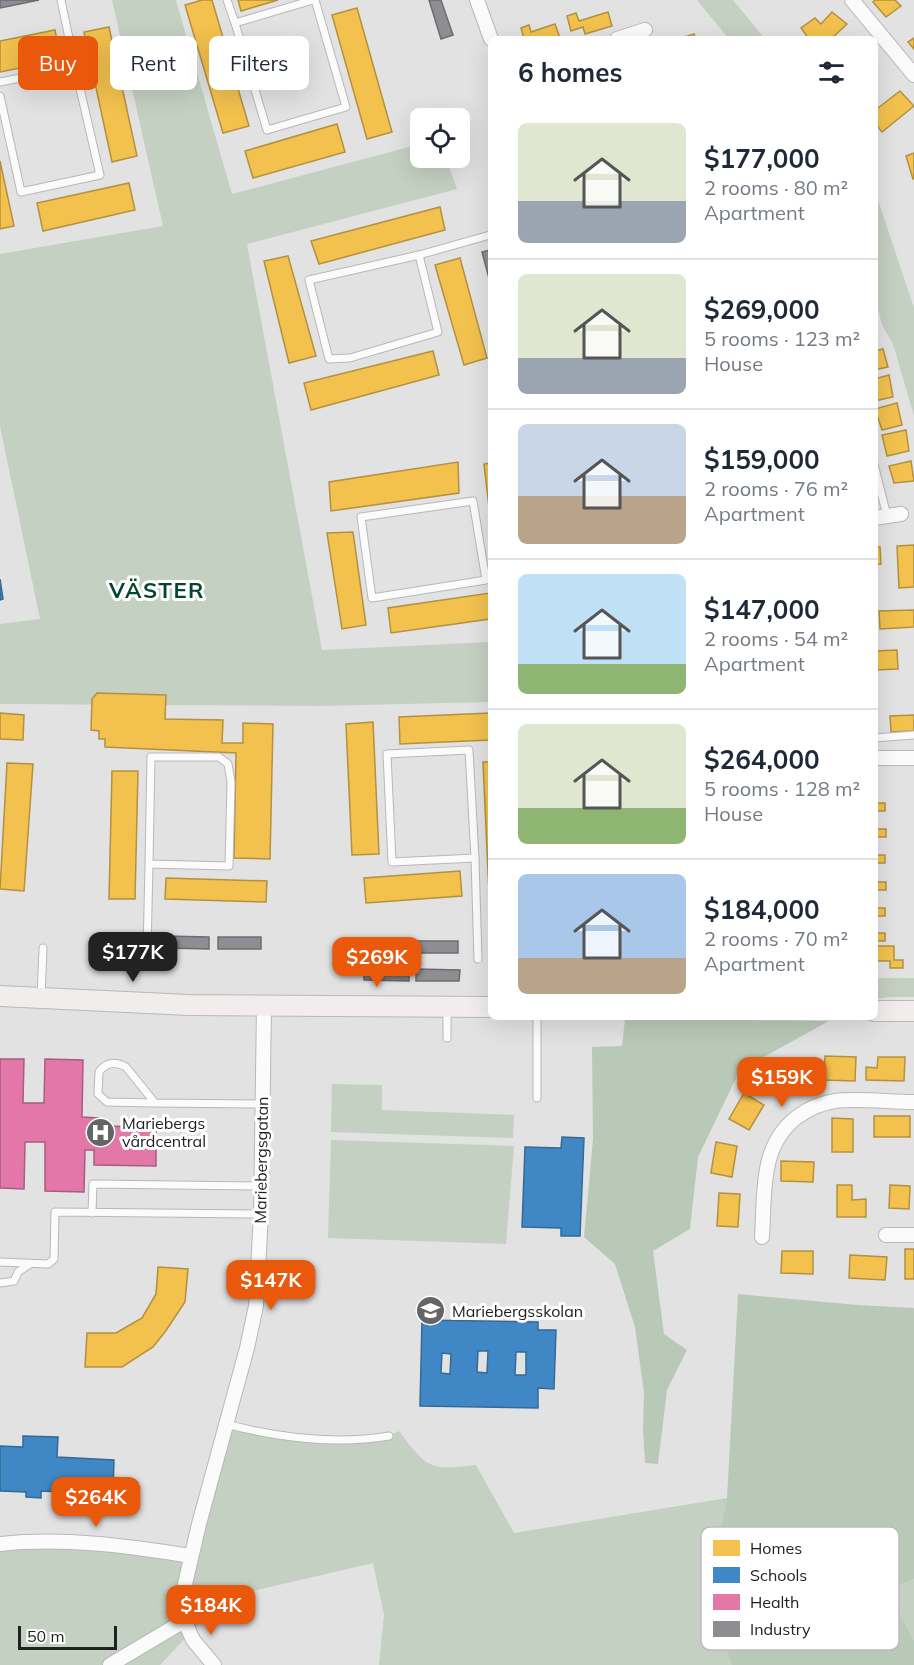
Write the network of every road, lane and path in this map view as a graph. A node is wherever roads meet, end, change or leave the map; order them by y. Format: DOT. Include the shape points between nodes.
graph roads {
  1 [pos="62,0"];
  2 [pos="227,0"];
  3 [pos="314,0"];
  4 [pos="477,0"];
  5 [pos="852,0"];
  6 [pos="235,23"];
  7 [pos="645,30"];
  8 [pos="69,36"];
  9 [pos="490,36"];
  10 [pos="626,36"];
  11 [pos="914,75"];
  12 [pos="18,78"];
  13 [pos="0,82"];
  14 [pos="80,90"];
  15 [pos="0,96"];
  16 [pos="488,237"];
  17 [pos="419,255"];
  18 [pos="878,494"];
  19 [pos="901,514"];
  20 [pos="881,517"];
  21 [pos="488,580"];
  22 [pos="914,735"];
  23 [pos="878,738"];
  24 [pos="878,758"];
  25 [pos="914,758"];
  26 [pos="475,858"];
  27 [pos="149,864"];
  28 [pos="43,948"];
  29 [pos="147,953"];
  30 [pos="478,959"];
  31 [pos="0,996"];
  32 [pos="41,999"];
  33 [pos="264,1006"];
  34 [pos="447,1006"];
  35 [pos="488,1007"];
  36 [pos="878,1011"];
  37 [pos="914,1011"];
  38 [pos="537,1020"];
  39 [pos="447,1038"];
  40 [pos="537,1098"];
  41 [pos="914,1102"];
  42 [pos="155,1103"];
  43 [pos="262,1104"];
  44 [pos="261,1186"];
  45 [pos="92,1213"];
  46 [pos="261,1214"];
  47 [pos="886,1235"];
  48 [pos="914,1235"];
  49 [pos="762,1237"];
  50 [pos="0,1262"];
  51 [pos="30,1264"];
  52 [pos="0,1282"];
  53 [pos="226,1424"];
  54 [pos="389,1436"];
  55 [pos="0,1544"];
  56 [pos="191,1556"];
  57 [pos="184,1621"];
  58 [pos="110,1665"];
  59 [pos="214,1665"];
  1 -- 8 [label="lane"];
  2 -- 6 [label="lane"];
  3 -- 6 [label="lane"];
  3 -- 6 [label="lane" via="346,107 267,130"];
  4 -- 9 [label="street"];
  5 -- 11 [label="street"];
  7 -- 10 [label="street"];
  12 -- 13 [label="lane"];
  14 -- 15 [label="lane" via="100,175 21,192"];
  16 -- 17 [label="lane"];
  17 -- 17 [label="lane" via="438,332 350,358 329,359 309,280"];
  18 -- 20 [label="lane"];
  19 -- 20 [label="street"];
  21 -- 21 [label="lane" via="473,501 361,517 372,597"];
  22 -- 23 [label="lane"];
  24 -- 25 [label="street"];
  26 -- 26 [label="lane" via="469,750 387,754 392,862"];
  26 -- 30 [label="lane"];
  27 -- 27 [label="lane" via="151,758 219,757 228,764 231,782 229,866"];
  27 -- 29 [label="lane"];
  28 -- 32 [label="lane"];
  31 -- 32 [label="street"];
  32 -- 33 [label="street"];
  33 -- 34 [label="street"];
  33 -- 43 [label="street, Mariebergsgatan"];
  34 -- 35 [label="street"];
  34 -- 39 [label="lane"];
  36 -- 37 [label="street"];
  38 -- 40 [label="lane"];
  41 -- 49 [label="street" via="835,1101 809,1109 789,1123 768,1158"];
  42 -- 42 [label="lane" via="119,1063 106,1064 99,1072 98,1094 107,1102"];
  42 -- 43 [label="lane"];
  43 -- 44 [label="street, Mariebergsgatan"];
  44 -- 45 [label="lane" via="93,1184"];
  44 -- 46 [label="street, Mariebergsgatan"];
  45 -- 46 [label="lane"];
  45 -- 51 [label="lane" via="55,1212 54,1259 48,1264"];
  46 -- 53 [label="street, Mariebergsgatan" via="256,1305"];
  47 -- 48 [label="street"];
  50 -- 51 [label="lane"];
  51 -- 52 [label="lane" via="18,1272 14,1281"];
  53 -- 54 [label="lane" via="301,1439 362,1441"];
  53 -- 56 [label="street, Mariebergsgatan"];
  55 -- 56 [label="street" via="88,1543"];
  56 -- 57 [label="street, Mariebergsgatan" via="182,1597"];
  57 -- 58 [label="street"];
  57 -- 59 [label="street, Mariebergsgatan"];
}
